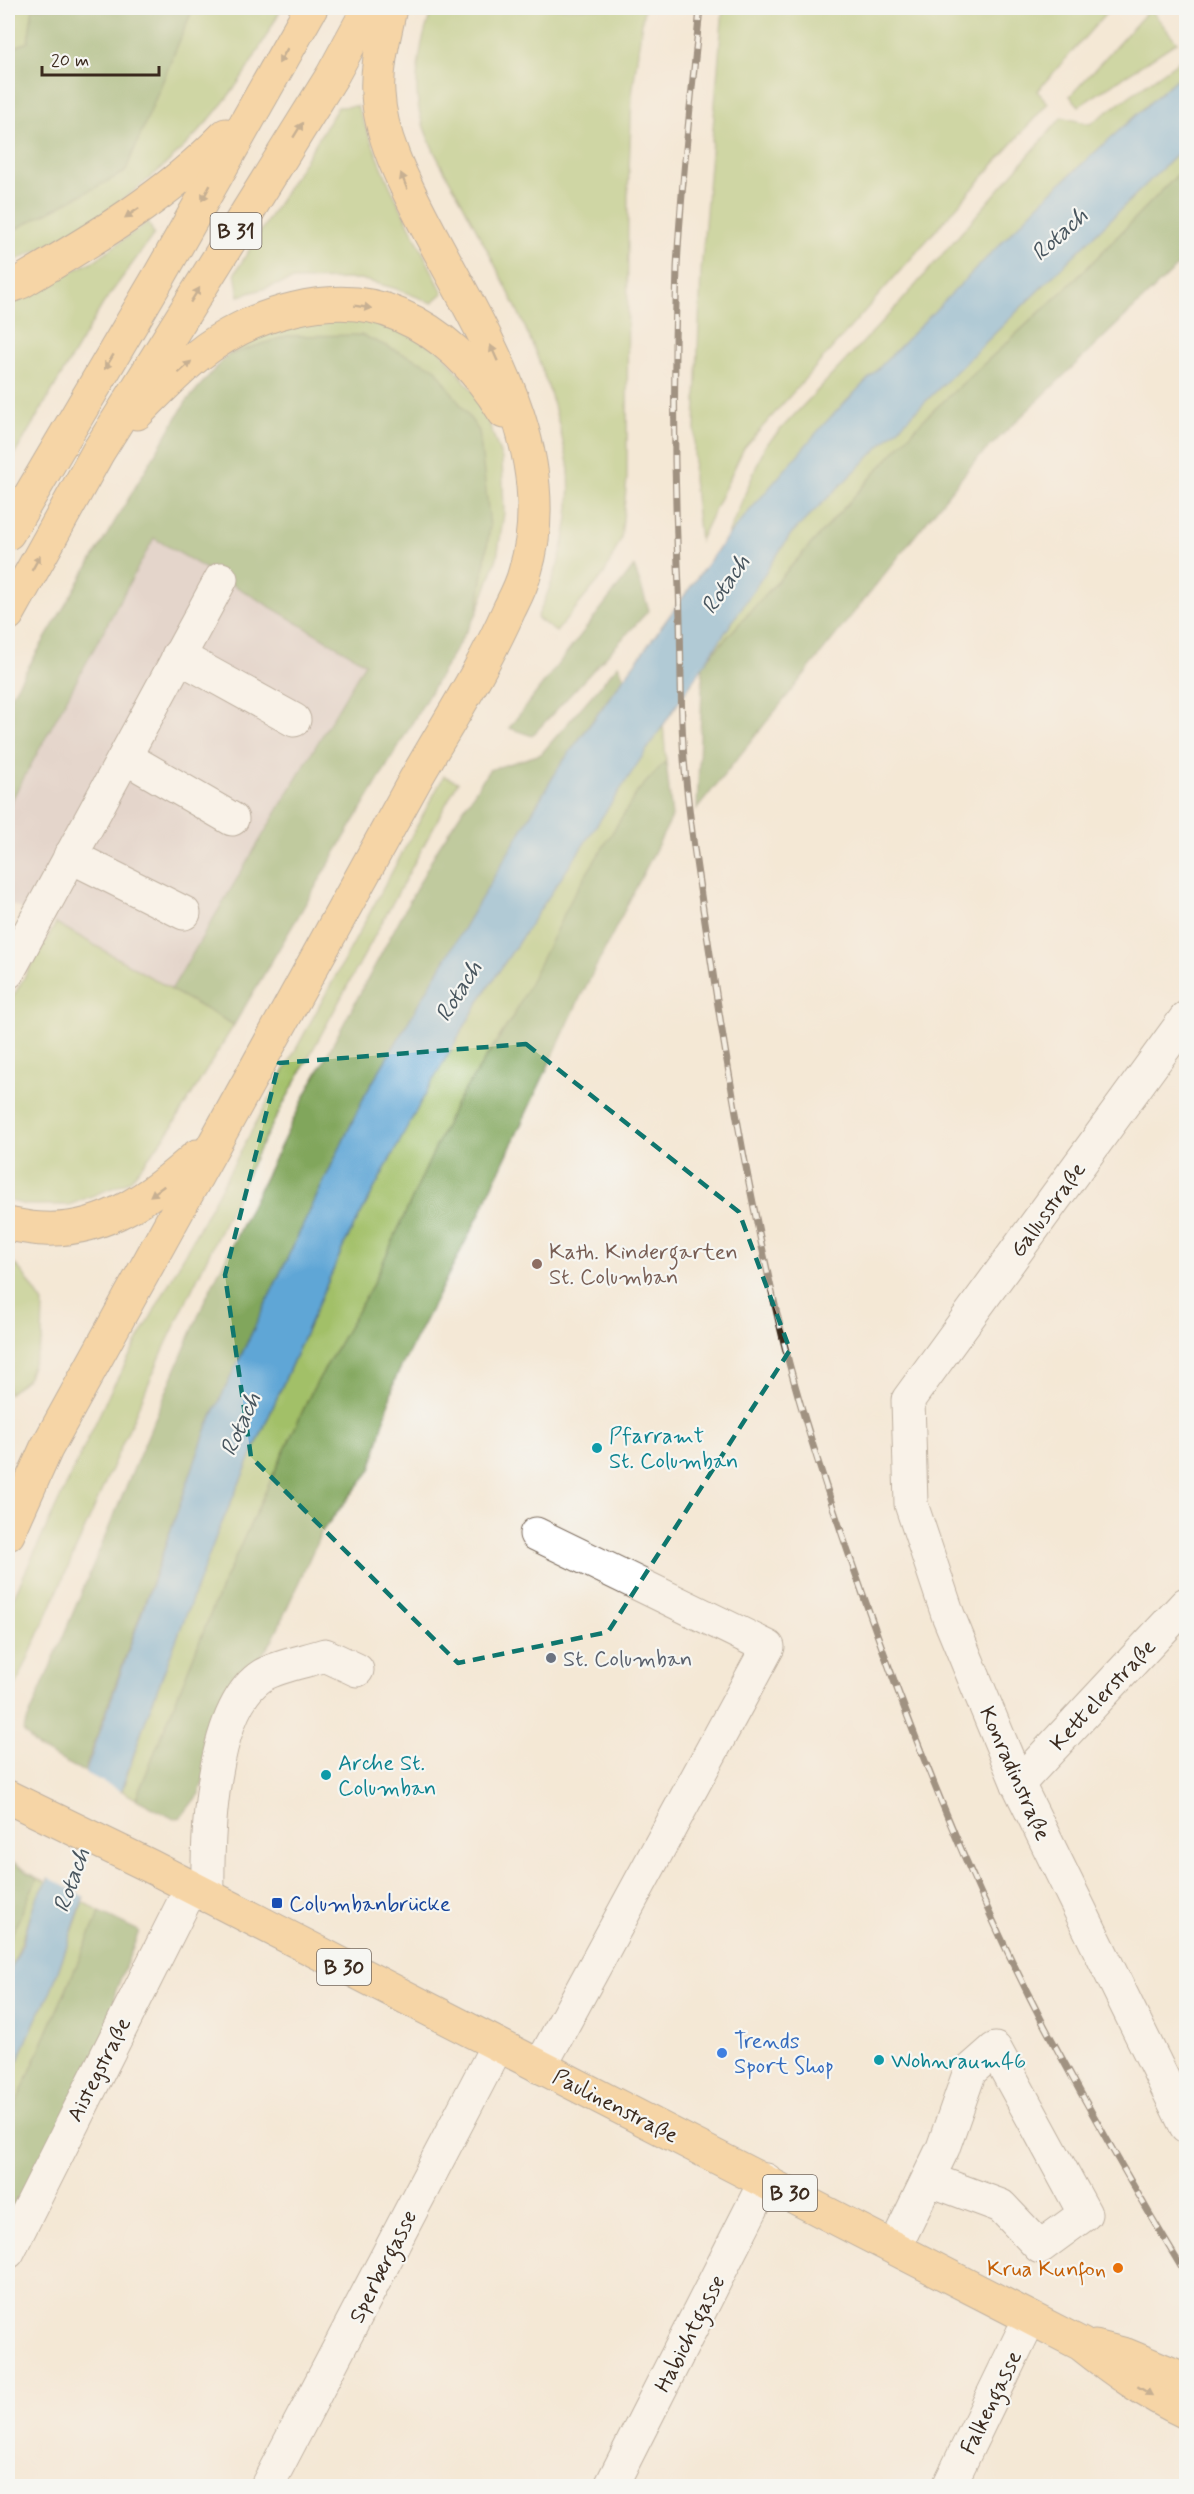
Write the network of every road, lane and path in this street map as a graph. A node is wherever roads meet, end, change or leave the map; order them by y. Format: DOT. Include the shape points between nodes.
graph roads {
  1 [pos="311,8"];
  2 [pos="369,8"];
  3 [pos="390,8"];
  4 [pos="255,105"];
  5 [pos="8,286"];
  6 [pos="526,448"];
  7 [pos="98,452"];
  8 [pos="8,533"];
  9 [pos="221,579"];
  10 [pos="8,614"];
  11 [pos="178,656"];
  12 [pos="294,720"];
  13 [pos="125,757"];
  14 [pos="232,819"];
  15 [pos="70,856"];
  16 [pos="184,913"];
  17 [pos="8,972"];
  18 [pos="1186,1018"];
  19 [pos="217,1138"];
  20 [pos="8,1224"];
  21 [pos="908,1400"];
  22 [pos="8,1533"];
  23 [pos="536,1534"];
  24 [pos="1186,1604"];
  25 [pos="357,1670"];
  26 [pos="1018,1784"];
  27 [pos="10,1798"];
  28 [pos="199,1892"];
  29 [pos="497,2046"];
  30 [pos="540,2067"];
  31 [pos="1177,2079"];
  32 [pos="1186,2126"];
  33 [pos="928,2179"];
  34 [pos="766,2180"];
  35 [pos="895,2247"];
  36 [pos="8,2252"];
  37 [pos="1030,2318"];
  38 [pos="1081,2344"];
  39 [pos="1186,2380"];
  40 [pos="1186,2412"];
  41 [pos="267,2487"];
  42 [pos="611,2487"];
  43 [pos="949,2487"];
  1 -- 4 [label="main road, B 31, one-way"];
  7 -- 2 [label="main road, B 31, one-way" via="332,76"];
  6 -- 3 [label="main road, one-way" via="507,383 483,328 408,191 388,140 378,93"];
  4 -- 5 [label="main road, one-way" via="203,159 153,200 98,237"];
  4 -- 8 [label="main road, B 31, one-way"];
  7 -- 6 [label="main road, one-way" via="198,355 237,330 280,312 324,305 360,305 398,314 441,338 497,400"];
  6 -- 19 [label="main road" via="534,529 525,573 500,630"];
  10 -- 7 [label="main road, B 31, one-way"];
  9 -- 11 [label="street"];
  11 -- 12 [label="street"];
  11 -- 13 [label="street"];
  13 -- 14 [label="street"];
  13 -- 15 [label="street"];
  15 -- 16 [label="street"];
  15 -- 17 [label="street"];
  18 -- 21 [label="street, Gallusstraße"];
  19 -- 20 [label="main road, one-way" via="139,1204 88,1224 45,1230"];
  19 -- 22 [label="main road" via="46,1449"];
  21 -- 26 [label="street, Konradinstraße" via="911,1504 948,1615"];
  23 -- 30 [label="street" via="768,1647"];
  24 -- 26 [label="street, Kettelerstraße"];
  25 -- 28 [label="street" via="325,1655 263,1675 235,1705 214,1783"];
  26 -- 31 [label="street, Konradinstraße"];
  27 -- 28 [label="main road, Paulinenstraße / B 30"];
  28 -- 29 [label="main road, Paulinenstraße / B 30"];
  28 -- 36 [label="street, Aistegstraße"];
  29 -- 30 [label="main road, Paulinenstraße / B 30"];
  29 -- 41 [label="street, Sperbergasse"];
  30 -- 34 [label="main road, Paulinenstraße / B 30"];
  31 -- 32 [label="street, Konradinstraße"];
  33 -- 33 [label="street" via="944,2148 970,2071 995,2049 1085,2214 1040,2247 1001,2206"];
  33 -- 35 [label="street"];
  34 -- 35 [label="main road, Paulinenstraße / B 30"];
  34 -- 42 [label="street, Habichtgasse"];
  35 -- 37 [label="main road, Paulinenstraße / B 30"];
  37 -- 38 [label="main road, Paulinenstraße / B 30"];
  37 -- 43 [label="street, Falkengasse"];
  38 -- 39 [label="main road, Paulinenstraße / B 30" via="1126,2355"];
  38 -- 40 [label="main road, Paulinenstraße / B 30, one-way" via="1152,2396"];
}
